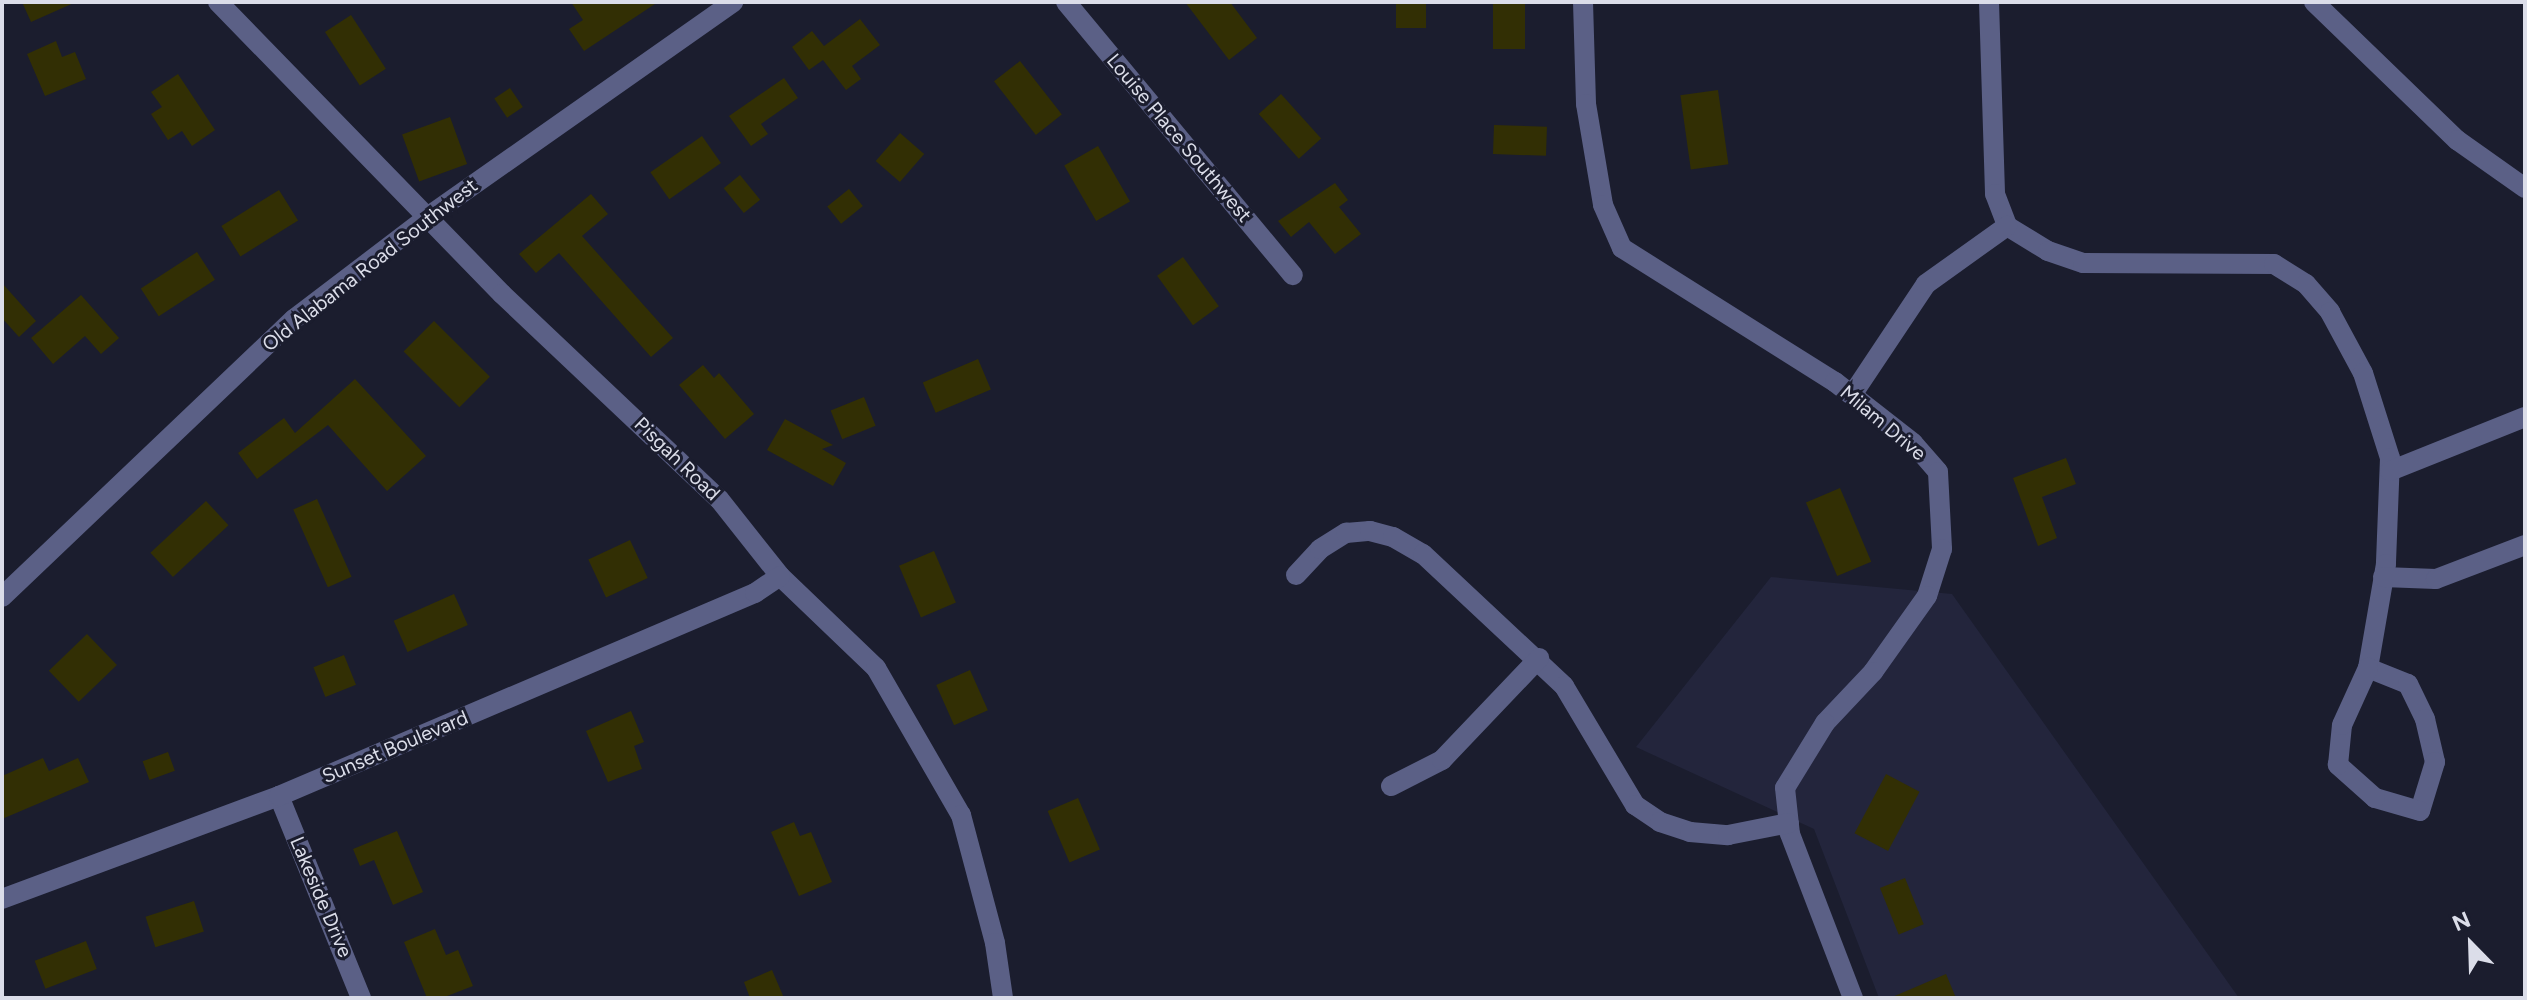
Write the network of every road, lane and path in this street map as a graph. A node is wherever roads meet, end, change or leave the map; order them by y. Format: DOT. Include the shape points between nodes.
graph roads {
  1 [pos="218,2"];
  2 [pos="733,2"];
  3 [pos="1066,2"];
  4 [pos="1583,2"];
  5 [pos="1989,2"];
  6 [pos="2314,2"];
  7 [pos="2525,188"];
  8 [pos="429,216"];
  9 [pos="2007,226"];
  10 [pos="1293,275"];
  11 [pos="1852,395"];
  12 [pos="2525,417"];
  13 [pos="2390,471"];
  14 [pos="2525,545"];
  15 [pos="1296,575"];
  16 [pos="780,576"];
  17 [pos="2383,577"];
  18 [pos="2,597"];
  19 [pos="1539,658"];
  20 [pos="2368,668"];
  21 [pos="1391,786"];
  22 [pos="279,796"];
  23 [pos="1789,823"];
  24 [pos="2,899"];
  25 [pos="361,998"];
  26 [pos="1003,998"];
  27 [pos="1853,998"];
  1 -- 8 [label="street, Pisgah Road"];
  2 -- 8 [label="street, Old Alabama Road Southwest"];
  3 -- 10 [label="street, Louise Place Southwest"];
  4 -- 11 [label="street, Milam Drive" via="1586,104 1603,205 1622,248"];
  5 -- 9 [label="street" via="1995,194"];
  6 -- 7 [label="street" via="2457,140"];
  8 -- 16 [label="street, Pisgah Road" via="502,294 719,499"];
  8 -- 18 [label="street, Old Alabama Road Southwest" via="294,319"];
  9 -- 11 [label="street" via="1926,284"];
  9 -- 13 [label="street" via="2048,251 2083,263 2274,264 2306,284 2330,312 2363,373"];
  11 -- 23 [label="street, Milam Drive" via="1913,443 1938,472 1943,499 1938,571 1873,672 1807,747 1785,788"];
  12 -- 13 [label="street"];
  13 -- 17 [label="street"];
  14 -- 17 [label="street" via="2436,579"];
  15 -- 19 [label="street" via="1320,549 1346,533 1370,531 1393,537 1423,554"];
  16 -- 22 [label="street, Sunset Boulevard" via="755,593"];
  16 -- 26 [label="street, Pisgah Road" via="876,668 961,815 995,943"];
  17 -- 20 [label="street"];
  19 -- 21 [label="street" via="1442,760"];
  19 -- 23 [label="street" via="1577,702 1617,782 1635,805 1660,822 1690,832 1728,835"];
  20 -- 20 [label="street" via="2408,684 2425,719 2435,762 2420,811 2375,798 2338,765 2342,725"];
  22 -- 24 [label="street, Sunset Boulevard"];
  22 -- 25 [label="street, Lakeside Drive"];
  23 -- 27 [label="street, Milam Drive" via="1813,902"];
}
